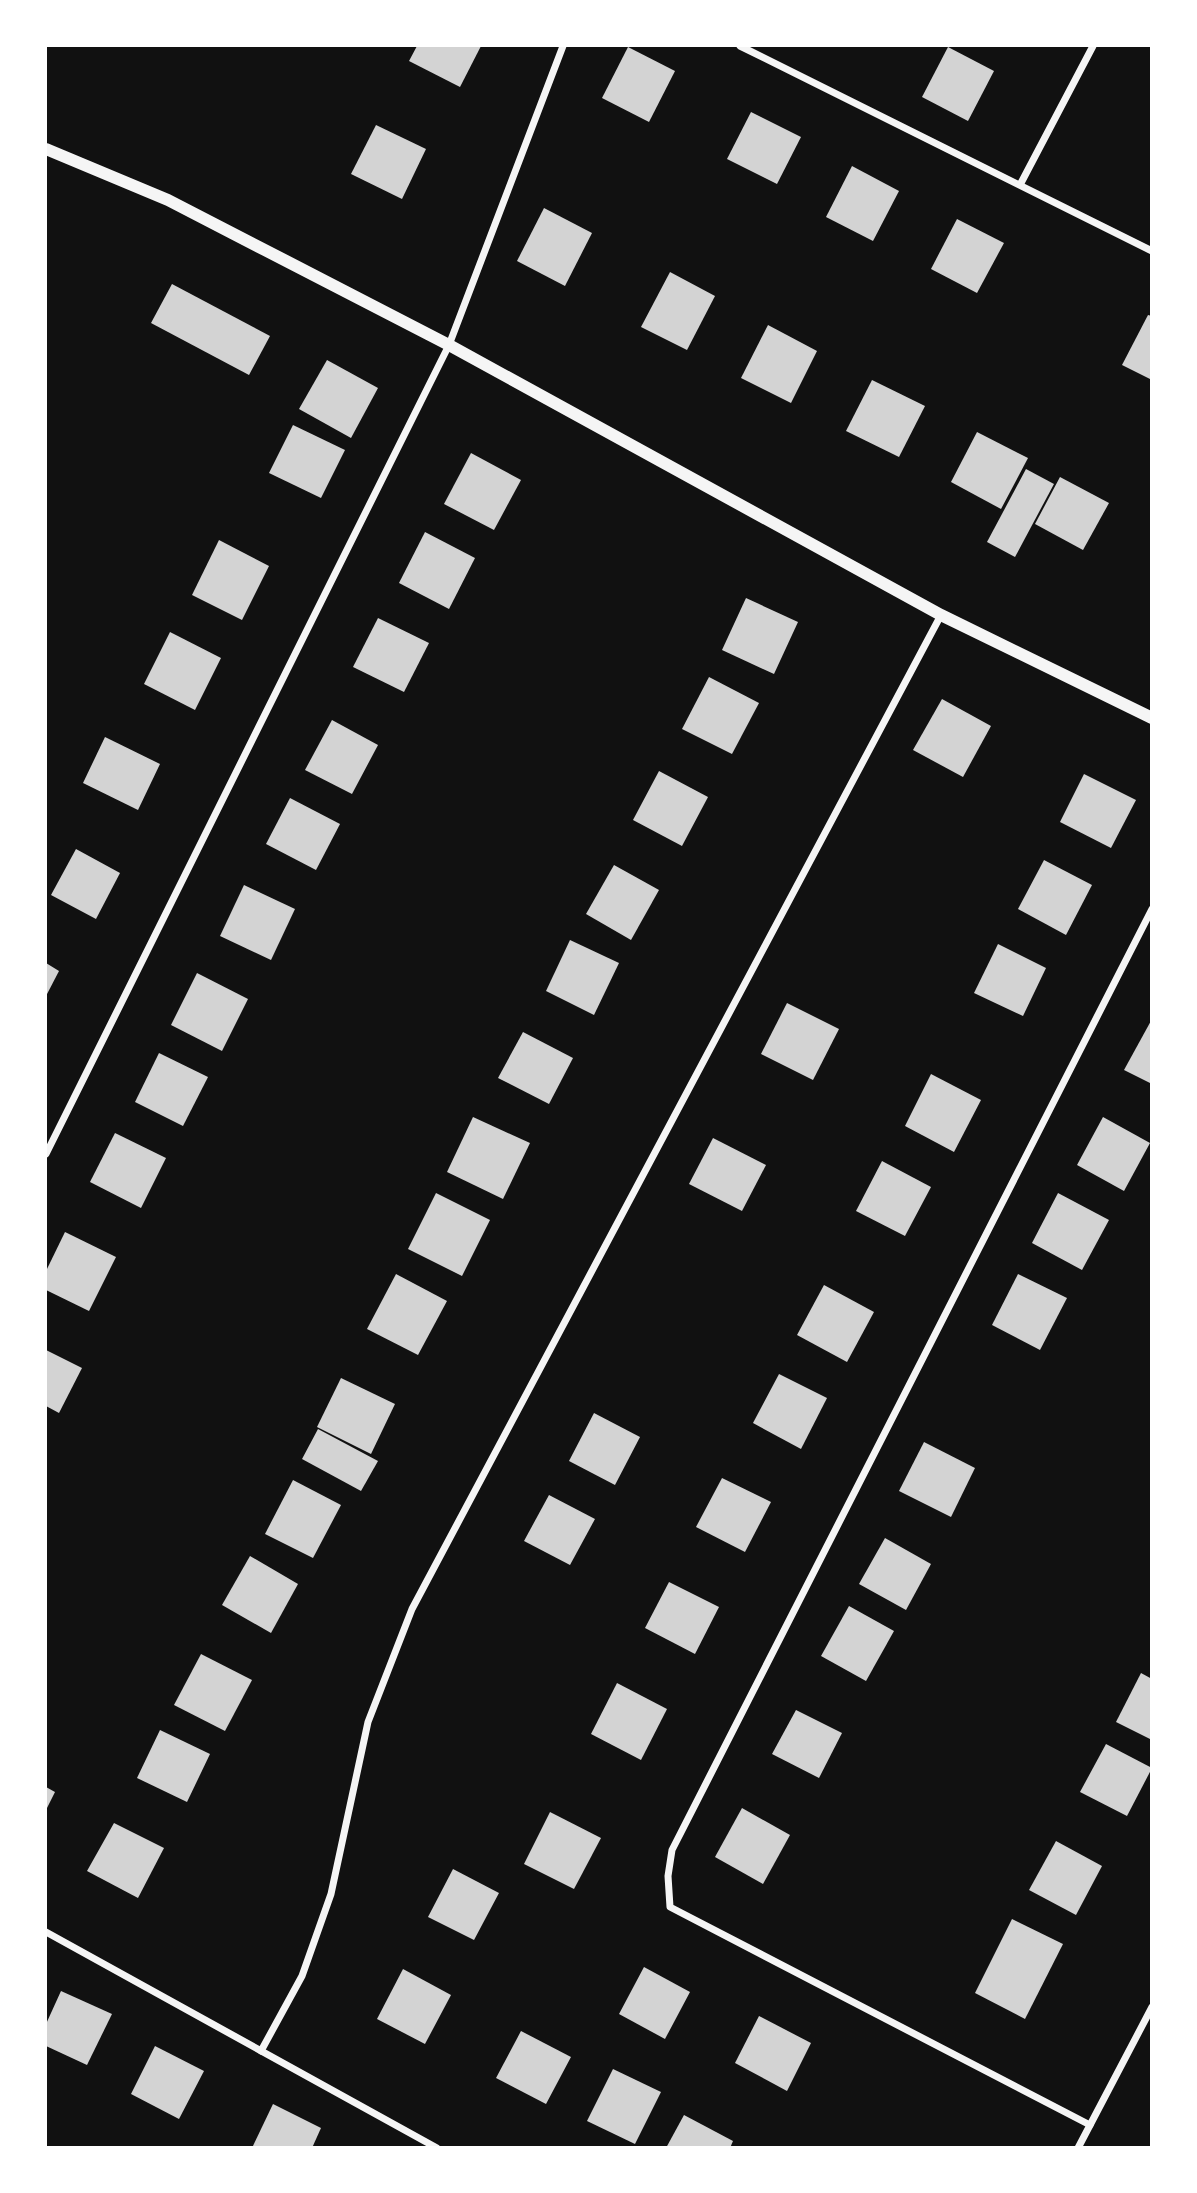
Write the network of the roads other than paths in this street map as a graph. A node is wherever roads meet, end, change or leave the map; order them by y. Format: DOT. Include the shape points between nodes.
graph roads {
  1 [pos="563,46"];
  2 [pos="740,46"];
  3 [pos="1093,46"];
  4 [pos="46,149"];
  5 [pos="1021,183"];
  6 [pos="1152,251"];
  7 [pos="449,345"];
  8 [pos="941,615"];
  9 [pos="1152,719"];
  10 [pos="1152,909"];
  11 [pos="46,1154"];
  12 [pos="46,1932"];
  13 [pos="1152,2007"];
  14 [pos="261,2051"];
  15 [pos="1090,2125"];
  16 [pos="437,2147"];
  17 [pos="1079,2147"];
  1 -- 7 [label="street"];
  2 -- 5 [label="street"];
  3 -- 5 [label="street"];
  4 -- 7 [label="street" via="168,201"];
  5 -- 6 [label="street"];
  7 -- 8 [label="street"];
  7 -- 11 [label="street"];
  8 -- 9 [label="street"];
  8 -- 14 [label="street" via="412,1609 368,1722 331,1894 302,1976"];
  10 -- 15 [label="street" via="672,1850 668,1875 670,1907"];
  12 -- 14 [label="street"];
  13 -- 15 [label="street"];
  14 -- 16 [label="street"];
  15 -- 17 [label="street"];
}
